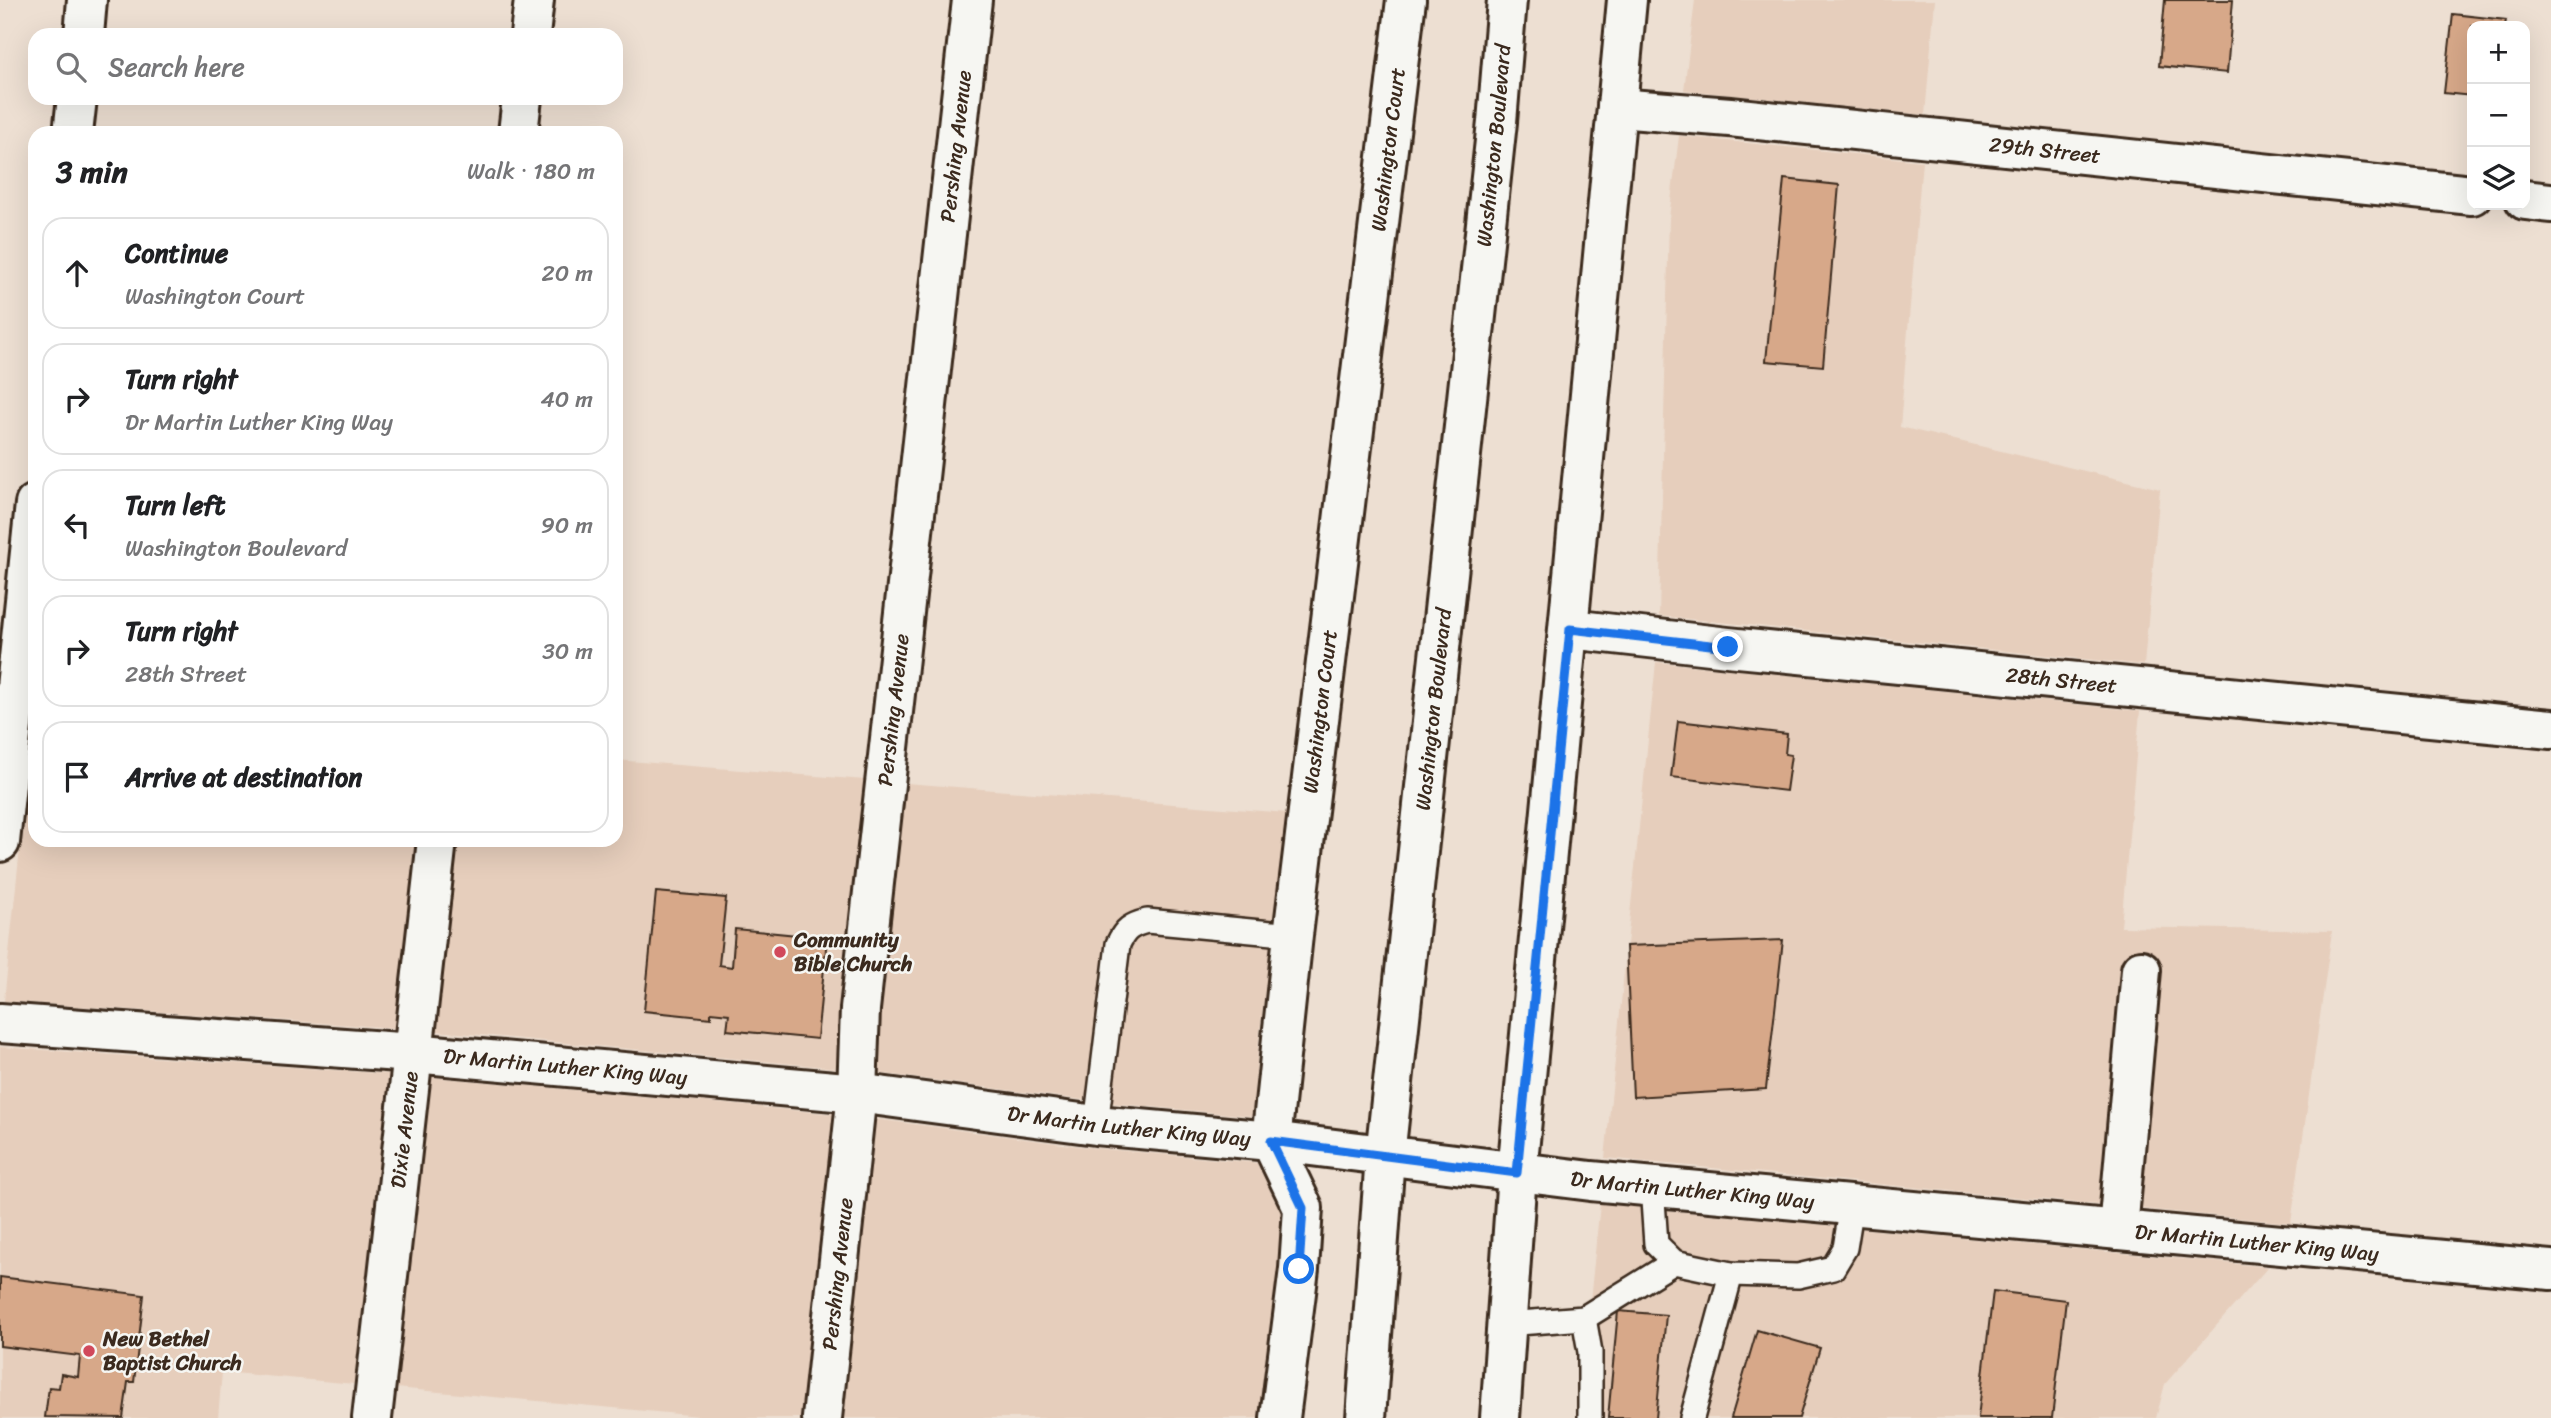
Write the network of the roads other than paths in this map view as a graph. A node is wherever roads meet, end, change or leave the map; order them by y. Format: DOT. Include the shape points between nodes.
graph roads {
  1 [pos="87,0"];
  2 [pos="534,0"];
  3 [pos="972,0"];
  4 [pos="1406,0"];
  5 [pos="1507,0"];
  6 [pos="1627,0"];
  7 [pos="85,28"];
  8 [pos="531,28"];
  9 [pos="76,105"];
  10 [pos="521,105"];
  11 [pos="1617,108"];
  12 [pos="75,126"];
  13 [pos="519,126"];
  14 [pos="2467,194"];
  15 [pos="2530,201"];
  16 [pos="2551,203"];
  17 [pos="28,572"];
  18 [pos="1570,629"];
  19 [pos="2551,729"];
  20 [pos="0,842"];
  21 [pos="436,847"];
  22 [pos="1293,935"];
  23 [pos="2141,970"];
  24 [pos="0,1023"];
  25 [pos="413,1053"];
  26 [pos="857,1093"];
  27 [pos="1096,1125"];
  28 [pos="1271,1141"];
  29 [pos="1385,1156"];
  30 [pos="1517,1173"];
  31 [pos="1652,1186"];
  32 [pos="1852,1205"];
  33 [pos="2118,1230"];
  34 [pos="1674,1262"];
  35 [pos="2551,1270"];
  36 [pos="1731,1274"];
  37 [pos="1584,1318"];
  38 [pos="1506,1324"];
  39 [pos="372,1418"];
  40 [pos="822,1418"];
  41 [pos="1280,1418"];
  42 [pos="1366,1418"];
  43 [pos="1500,1418"];
  44 [pos="1590,1418"];
  45 [pos="1692,1418"];
  1 -- 7 [label="street"];
  2 -- 8 [label="street"];
  3 -- 26 [label="street, Pershing Avenue" via="860,1009"];
  4 -- 22 [label="street, Washington Court"];
  5 -- 29 [label="street, Washington Boulevard"];
  6 -- 11 [label="street"];
  9 -- 12 [label="street"];
  10 -- 13 [label="street"];
  11 -- 14 [label="street, 29th Street"];
  11 -- 18 [label="street"];
  15 -- 16 [label="street"];
  17 -- 20 [label="street"];
  18 -- 19 [label="street, 28th Street"];
  18 -- 30 [label="street"];
  21 -- 25 [label="street, Dixie Avenue"];
  22 -- 27 [label="lane" via="1147,921 1124,930 1118,944"];
  22 -- 28 [label="street, Washington Court"];
  23 -- 33 [label="street"];
  24 -- 25 [label="street, Dr Martin Luther King Way"];
  25 -- 26 [label="street, Dr Martin Luther King Way"];
  25 -- 39 [label="street, Dixie Avenue"];
  26 -- 27 [label="street, Dr Martin Luther King Way"];
  26 -- 40 [label="street, Pershing Avenue"];
  27 -- 28 [label="street, Dr Martin Luther King Way"];
  28 -- 29 [label="street, Dr Martin Luther King Way"];
  28 -- 41 [label="street" via="1303,1208"];
  29 -- 30 [label="street, Dr Martin Luther King Way"];
  29 -- 42 [label="street, Washington Boulevard"];
  30 -- 31 [label="street, Dr Martin Luther King Way"];
  30 -- 38 [label="street"];
  31 -- 32 [label="street, Dr Martin Luther King Way"];
  31 -- 34 [label="lane" via="1656,1244"];
  32 -- 33 [label="street, Dr Martin Luther King Way"];
  32 -- 36 [label="lane" via="1846,1248 1833,1268 1798,1276"];
  33 -- 35 [label="street, Dr Martin Luther King Way"];
  34 -- 36 [label="lane"];
  34 -- 37 [label="lane"];
  36 -- 45 [label="lane"];
  37 -- 38 [label="lane"];
  37 -- 44 [label="lane" via="1590,1352"];
  38 -- 43 [label="street"];
}
